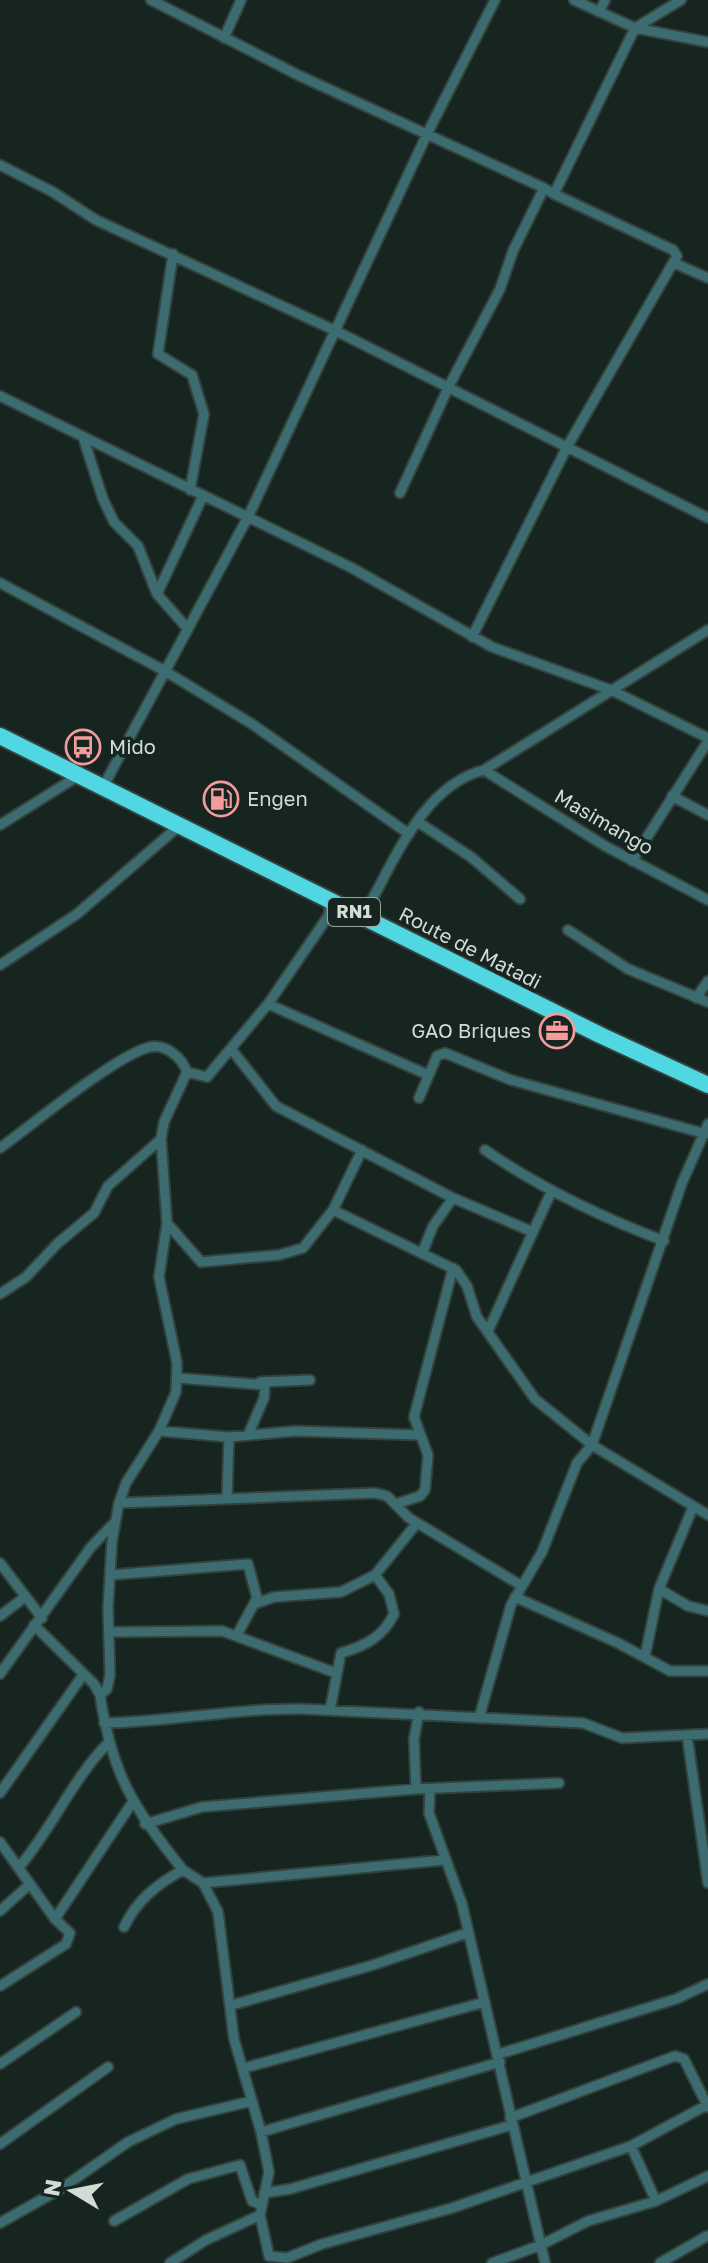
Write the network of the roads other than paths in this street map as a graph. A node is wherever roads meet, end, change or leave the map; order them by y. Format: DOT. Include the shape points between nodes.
graph roads {
  1 [pos="151,0"];
  2 [pos="241,0"];
  3 [pos="495,0"];
  4 [pos="574,0"];
  5 [pos="605,0"];
  6 [pos="681,0"];
  7 [pos="599,12"];
  8 [pos="635,28"];
  9 [pos="224,38"];
  10 [pos="708,42"];
  11 [pos="428,132"];
  12 [pos="0,165"];
  13 [pos="544,188"];
  14 [pos="554,194"];
  15 [pos="173,254"];
  16 [pos="674,263"];
  17 [pos="708,278"];
  18 [pos="336,331"];
  19 [pos="449,386"];
  20 [pos="0,396"];
  21 [pos="83,437"];
  22 [pos="567,447"];
  23 [pos="190,490"];
  24 [pos="400,493"];
  25 [pos="203,496"];
  26 [pos="248,517"];
  27 [pos="708,518"];
  28 [pos="0,583"];
  29 [pos="157,594"];
  30 [pos="188,629"];
  31 [pos="707,631"];
  32 [pos="472,637"];
  33 [pos="165,671"];
  34 [pos="611,690"];
  35 [pos="0,736"];
  36 [pos="708,739"];
  37 [pos="484,770"];
  38 [pos="78,776"];
  39 [pos="103,787"];
  40 [pos="672,796"];
  41 [pos="708,815"];
  42 [pos="418,822"];
  43 [pos="0,825"];
  44 [pos="179,826"];
  45 [pos="409,834"];
  46 [pos="632,861"];
  47 [pos="520,899"];
  48 [pos="708,900"];
  49 [pos="330,901"];
  50 [pos="363,916"];
  51 [pos="568,930"];
  52 [pos="0,965"];
  53 [pos="708,981"];
  54 [pos="696,998"];
  55 [pos="708,1002"];
  56 [pos="268,1004"];
  57 [pos="232,1050"];
  58 [pos="187,1072"];
  59 [pos="426,1074"];
  60 [pos="708,1085"];
  61 [pos="419,1098"];
  62 [pos="707,1129"];
  63 [pos="161,1139"];
  64 [pos="0,1148"];
  65 [pos="362,1150"];
  66 [pos="485,1150"];
  67 [pos="552,1190"];
  68 [pos="453,1198"];
  69 [pos="333,1210"];
  70 [pos="167,1223"];
  71 [pos="533,1232"];
  72 [pos="664,1241"];
  73 [pos="423,1251"];
  74 [pos="453,1268"];
  75 [pos="0,1294"];
  76 [pos="488,1331"];
  77 [pos="178,1378"];
  78 [pos="310,1380"];
  79 [pos="260,1382"];
  80 [pos="159,1431"];
  81 [pos="248,1435"];
  82 [pos="419,1435"];
  83 [pos="229,1437"];
  84 [pos="592,1445"];
  85 [pos="227,1498"];
  86 [pos="119,1503"];
  87 [pos="396,1504"];
  88 [pos="693,1507"];
  89 [pos="708,1515"];
  90 [pos="113,1523"];
  91 [pos="417,1523"];
  92 [pos="0,1563"];
  93 [pos="110,1575"];
  94 [pos="375,1575"];
  95 [pos="522,1586"];
  96 [pos="659,1589"];
  97 [pos="25,1597"];
  98 [pos="515,1597"];
  99 [pos="254,1604"];
  100 [pos="708,1611"];
  101 [pos="0,1616"];
  102 [pos="38,1622"];
  103 [pos="110,1632"];
  104 [pos="237,1635"];
  105 [pos="645,1656"];
  106 [pos="708,1671"];
  107 [pos="336,1673"];
  108 [pos="0,1674"];
  109 [pos="83,1675"];
  110 [pos="100,1695"];
  111 [pos="330,1710"];
  112 [pos="419,1712"];
  113 [pos="479,1718"];
  114 [pos="104,1723"];
  115 [pos="708,1734"];
  116 [pos="687,1735"];
  117 [pos="109,1742"];
  118 [pos="559,1783"];
  119 [pos="416,1789"];
  120 [pos="430,1789"];
  121 [pos="0,1793"];
  122 [pos="132,1803"];
  123 [pos="145,1824"];
  124 [pos="0,1842"];
  125 [pos="706,1853"];
  126 [pos="444,1860"];
  127 [pos="20,1866"];
  128 [pos="183,1870"];
  129 [pos="203,1883"];
  130 [pos="708,1883"];
  131 [pos="30,1884"];
  132 [pos="0,1911"];
  133 [pos="55,1919"];
  134 [pos="124,1927"];
  135 [pos="467,1933"];
  136 [pos="708,1984"];
  137 [pos="0,1986"];
  138 [pos="485,2002"];
  139 [pos="232,2005"];
  140 [pos="76,2012"];
  141 [pos="500,2058"];
  142 [pos="0,2064"];
  143 [pos="108,2067"];
  144 [pos="244,2068"];
  145 [pos="252,2101"];
  146 [pos="707,2106"];
  147 [pos="511,2122"];
  148 [pos="261,2132"];
  149 [pos="0,2144"];
  150 [pos="631,2146"];
  151 [pos="708,2176"];
  152 [pos="525,2180"];
  153 [pos="264,2193"];
  154 [pos="656,2201"];
  155 [pos="261,2210"];
  156 [pos="114,2221"];
  157 [pos="0,2223"];
  158 [pos="707,2236"];
  159 [pos="541,2245"];
  160 [pos="269,2259"];
  161 [pos="170,2263"];
  162 [pos="492,2263"];
  163 [pos="545,2263"];
  164 [pos="660,2263"];
  1 -- 9 [label="street"];
  2 -- 9 [label="street"];
  3 -- 11 [label="street"];
  4 -- 7 [label="street"];
  5 -- 7 [label="street"];
  6 -- 8 [label="street"];
  7 -- 8 [label="street"];
  8 -- 10 [label="street"];
  8 -- 14 [label="street"];
  9 -- 11 [label="street"];
  11 -- 13 [label="street"];
  11 -- 18 [label="street"];
  12 -- 15 [label="street" via="96,220"];
  13 -- 14 [label="street"];
  13 -- 19 [label="street" via="500,289"];
  14 -- 16 [label="street" via="673,250"];
  15 -- 18 [label="street"];
  15 -- 23 [label="street" via="158,354 192,375 200,397 202,434"];
  16 -- 17 [label="street"];
  16 -- 22 [label="street"];
  18 -- 19 [label="street"];
  18 -- 26 [label="street"];
  19 -- 22 [label="street"];
  19 -- 24 [label="street"];
  20 -- 21 [label="street"];
  21 -- 23 [label="street"];
  21 -- 29 [label="street" via="103,499 114,522 138,546"];
  22 -- 27 [label="street"];
  22 -- 32 [label="street"];
  23 -- 25 [label="street"];
  25 -- 26 [label="street"];
  25 -- 29 [label="street"];
  26 -- 30 [label="street"];
  26 -- 32 [label="street" via="352,568"];
  28 -- 33 [label="street"];
  29 -- 30 [label="street"];
  30 -- 33 [label="street"];
  31 -- 34 [label="street"];
  32 -- 34 [label="street"];
  33 -- 39 [label="street"];
  33 -- 45 [label="street" via="252,724"];
  34 -- 36 [label="street"];
  34 -- 37 [label="street"];
  35 -- 38 [label="highway, Route de Matadi / RN1"];
  36 -- 40 [label="street"];
  37 -- 42 [label="street" via="463,775"];
  37 -- 46 [label="street, Masimango"];
  38 -- 39 [label="highway, Route de Matadi / RN1"];
  38 -- 43 [label="street"];
  39 -- 44 [label="highway, Route de Matadi / RN1"];
  40 -- 41 [label="street"];
  40 -- 46 [label="street"];
  42 -- 45 [label="street"];
  42 -- 47 [label="street"];
  44 -- 49 [label="highway, Route de Matadi / RN1"];
  44 -- 52 [label="street" via="77,914"];
  45 -- 50 [label="street"];
  46 -- 48 [label="street, Masimango"];
  49 -- 50 [label="highway, Route de Matadi / RN1"];
  49 -- 56 [label="street" via="329,915"];
  50 -- 60 [label="highway, Route de Matadi / RN1"];
  51 -- 54 [label="street" via="628,969"];
  53 -- 54 [label="street"];
  54 -- 55 [label="street"];
  56 -- 57 [label="street"];
  56 -- 59 [label="street"];
  57 -- 58 [label="street" via="207,1077"];
  57 -- 65 [label="street" via="276,1106"];
  58 -- 63 [label="street"];
  58 -- 64 [label="street" via="183,1060 168,1050 144,1050"];
  59 -- 61 [label="street"];
  59 -- 62 [label="street" via="445,1053 511,1080"];
  62 -- 72 [label="street"];
  63 -- 70 [label="street"];
  63 -- 75 [label="street" via="108,1186 94,1213 26,1277"];
  65 -- 68 [label="street"];
  65 -- 69 [label="street"];
  66 -- 67 [label="street"];
  67 -- 71 [label="street"];
  67 -- 72 [label="street" via="609,1221"];
  68 -- 71 [label="street"];
  68 -- 73 [label="street"];
  69 -- 70 [label="street" via="296,1252 208,1263 196,1257"];
  69 -- 73 [label="street"];
  70 -- 77 [label="street" via="159,1277"];
  71 -- 76 [label="street"];
  72 -- 84 [label="street"];
  73 -- 74 [label="street"];
  74 -- 76 [label="street"];
  74 -- 82 [label="street" via="414,1417"];
  76 -- 84 [label="street" via="535,1399"];
  77 -- 79 [label="street"];
  77 -- 80 [label="street"];
  78 -- 79 [label="street"];
  79 -- 81 [label="street" via="265,1393"];
  80 -- 83 [label="street"];
  80 -- 86 [label="street"];
  81 -- 82 [label="street"];
  81 -- 83 [label="street"];
  82 -- 87 [label="street" via="428,1455 425,1490"];
  83 -- 85 [label="street"];
  84 -- 88 [label="street"];
  84 -- 95 [label="street" via="577,1463 542,1552"];
  85 -- 86 [label="street"];
  85 -- 87 [label="street" via="375,1493"];
  86 -- 90 [label="street"];
  87 -- 91 [label="street"];
  88 -- 89 [label="street"];
  88 -- 96 [label="street"];
  90 -- 93 [label="street"];
  90 -- 102 [label="street"];
  91 -- 94 [label="street"];
  91 -- 95 [label="street"];
  92 -- 97 [label="street"];
  93 -- 99 [label="street" via="245,1563 256,1590"];
  93 -- 103 [label="street"];
  94 -- 99 [label="street" via="341,1592 274,1597"];
  94 -- 107 [label="street" via="389,1594 394,1614 386,1629 364,1646 341,1653"];
  95 -- 98 [label="street"];
  96 -- 100 [label="street"];
  96 -- 105 [label="street"];
  97 -- 101 [label="street"];
  97 -- 102 [label="street"];
  98 -- 105 [label="street"];
  98 -- 113 [label="street"];
  99 -- 104 [label="street"];
  102 -- 108 [label="street"];
  102 -- 109 [label="street"];
  103 -- 104 [label="street" via="210,1630"];
  103 -- 110 [label="street" via="110,1675"];
  104 -- 107 [label="street"];
  105 -- 106 [label="street" via="670,1671"];
  107 -- 111 [label="street"];
  109 -- 110 [label="street"];
  109 -- 121 [label="street"];
  110 -- 114 [label="street"];
  111 -- 112 [label="street"];
  111 -- 114 [label="street" via="257,1709"];
  112 -- 113 [label="street"];
  112 -- 119 [label="street"];
  113 -- 116 [label="street" via="583,1723 622,1738"];
  114 -- 117 [label="street"];
  115 -- 116 [label="street"];
  116 -- 125 [label="street"];
  117 -- 122 [label="street"];
  117 -- 127 [label="street"];
  118 -- 120 [label="street"];
  119 -- 120 [label="street"];
  119 -- 123 [label="street" via="202,1807"];
  120 -- 126 [label="street" via="429,1813"];
  122 -- 123 [label="street"];
  122 -- 133 [label="street"];
  123 -- 128 [label="street"];
  124 -- 127 [label="street"];
  125 -- 130 [label="street"];
  126 -- 129 [label="street"];
  126 -- 135 [label="street"];
  127 -- 131 [label="street"];
  128 -- 129 [label="street"];
  128 -- 134 [label="street" via="133,1908"];
  129 -- 139 [label="street" via="218,1912"];
  131 -- 132 [label="street"];
  131 -- 133 [label="street"];
  133 -- 137 [label="street" via="70,1933 66,1944"];
  135 -- 138 [label="street"];
  135 -- 139 [label="street"];
  136 -- 141 [label="street"];
  138 -- 141 [label="street"];
  138 -- 144 [label="street"];
  139 -- 144 [label="street" via="234,2039"];
  140 -- 142 [label="street"];
  141 -- 147 [label="street"];
  141 -- 148 [label="street"];
  143 -- 149 [label="street"];
  144 -- 145 [label="street"];
  145 -- 148 [label="street"];
  145 -- 157 [label="street" via="176,2119 128,2142 70,2184"];
  146 -- 147 [label="street" via="684,2059 675,2056"];
  146 -- 150 [label="street"];
  147 -- 152 [label="street"];
  147 -- 153 [label="street"];
  148 -- 153 [label="street" via="269,2172"];
  150 -- 152 [label="street"];
  150 -- 154 [label="street"];
  151 -- 154 [label="street"];
  152 -- 159 [label="street"];
  152 -- 160 [label="street" via="452,2208"];
  153 -- 155 [label="street"];
  154 -- 159 [label="street" via="588,2221"];
  155 -- 156 [label="street" via="252,2201 240,2165 188,2179"];
  155 -- 160 [label="street"];
  155 -- 161 [label="street"];
  158 -- 164 [label="street"];
  159 -- 162 [label="street"];
  159 -- 163 [label="street"];
}
